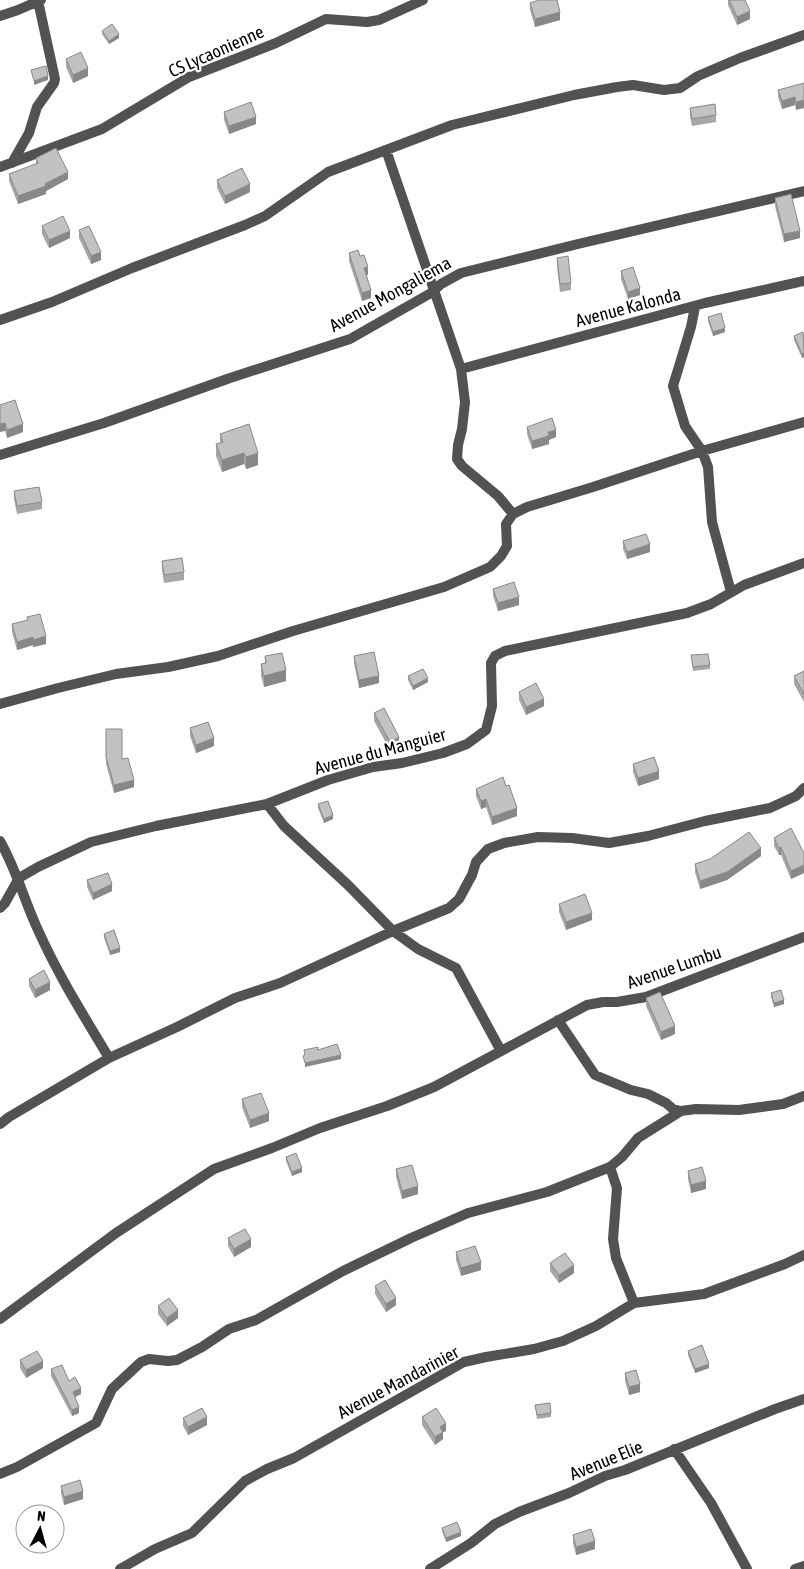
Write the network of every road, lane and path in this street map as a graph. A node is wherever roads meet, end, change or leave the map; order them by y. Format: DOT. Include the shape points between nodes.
graph roads {
  1 [pos="423,0"];
  2 [pos="39,1"];
  3 [pos="0,16"];
  4 [pos="804,35"];
  5 [pos="386,150"];
  6 [pos="12,163"];
  7 [pos="0,167"];
  8 [pos="804,191"];
  9 [pos="804,281"];
  10 [pos="435,289"];
  11 [pos="694,307"];
  12 [pos="0,320"];
  13 [pos="461,369"];
  14 [pos="804,422"];
  15 [pos="702,451"];
  16 [pos="0,455"];
  17 [pos="513,514"];
  18 [pos="804,563"];
  19 [pos="731,592"];
  20 [pos="0,704"];
  21 [pos="804,788"];
  22 [pos="267,804"];
  23 [pos="0,841"];
  24 [pos="19,878"];
  25 [pos="0,908"];
  26 [pos="393,931"];
  27 [pos="804,937"];
  28 [pos="558,1020"];
  29 [pos="502,1051"];
  30 [pos="109,1058"];
  31 [pos="804,1096"];
  32 [pos="681,1111"];
  33 [pos="0,1124"];
  34 [pos="610,1167"];
  35 [pos="804,1255"];
  36 [pos="634,1303"];
  37 [pos="0,1319"];
  38 [pos="804,1399"];
  39 [pos="674,1449"];
  40 [pos="0,1474"];
  41 [pos="804,1566"];
  42 [pos="120,1569"];
  43 [pos="430,1569"];
  44 [pos="747,1569"];
  45 [pos="795,1569"];
  1 -- 6 [label="street, CS Lycaonienne" via="379,20 326,19 276,43 189,77 102,129"];
  2 -- 3 [label="street"];
  2 -- 6 [label="street" via="55,79 36,107 29,133"];
  4 -- 5 [label="street" via="723,65 680,88 664,90 633,85 574,95 452,125"];
  5 -- 10 [label="street"];
  5 -- 12 [label="street" via="328,172 264,216 245,225"];
  6 -- 7 [label="street, CS Lycaonienne"];
  8 -- 10 [label="street, Avenue Mongaliema" via="461,273"];
  9 -- 11 [label="street, Avenue Kalonda"];
  10 -- 13 [label="street"];
  10 -- 16 [label="street, Avenue Mongaliema" via="350,339"];
  11 -- 13 [label="street, Avenue Kalonda"];
  11 -- 15 [label="street" via="674,386 685,426"];
  13 -- 17 [label="street" via="465,402 457,459"];
  14 -- 15 [label="street"];
  15 -- 17 [label="street"];
  15 -- 19 [label="street" via="708,467 712,522"];
  17 -- 20 [label="street" via="506,524 507,546 502,556 490,567 444,587 218,656 116,674"];
  18 -- 19 [label="street, Avenue du Manguier"];
  19 -- 22 [label="street, Avenue du Manguier" via="687,613 505,651 495,656 491,663 492,706 486,730 467,744 443,753 372,767 328,780"];
  21 -- 26 [label="street" via="796,796 770,808 648,836 609,843 538,837 504,843 488,849 476,862 459,899 449,908"];
  22 -- 24 [label="street, Avenue du Manguier" via="91,842"];
  22 -- 26 [label="street" via="284,826"];
  23 -- 24 [label="street"];
  24 -- 25 [label="street"];
  24 -- 30 [label="street" via="38,930"];
  26 -- 29 [label="street" via="418,949 456,968"];
  26 -- 30 [label="street" via="280,983 235,998"];
  27 -- 28 [label="street, Avenue Lumbu" via="646,997 587,1005"];
  28 -- 29 [label="street, Avenue Lumbu"];
  28 -- 32 [label="street" via="594,1075 648,1094"];
  29 -- 37 [label="street, Avenue Lumbu" via="434,1087 214,1169 116,1234"];
  30 -- 33 [label="street"];
  31 -- 32 [label="street" via="783,1104 739,1110"];
  32 -- 34 [label="street" via="638,1138"];
  34 -- 36 [label="street" via="617,1188 613,1239 616,1258"];
  34 -- 40 [label="street" via="547,1192 468,1213 343,1271 256,1320 229,1329 177,1360 141,1362 112,1389 96,1423"];
  35 -- 36 [label="street, Avenue Mandarinier" via="704,1294"];
  36 -- 42 [label="street, Avenue Mandarinier" via="563,1341 464,1362 294,1458 245,1481 192,1533"];
  38 -- 39 [label="street, Avenue Elie"];
  39 -- 43 [label="street, Avenue Elie" via="519,1512 495,1524"];
  39 -- 44 [label="street" via="711,1503"];
  41 -- 45 [label="street"];
}
